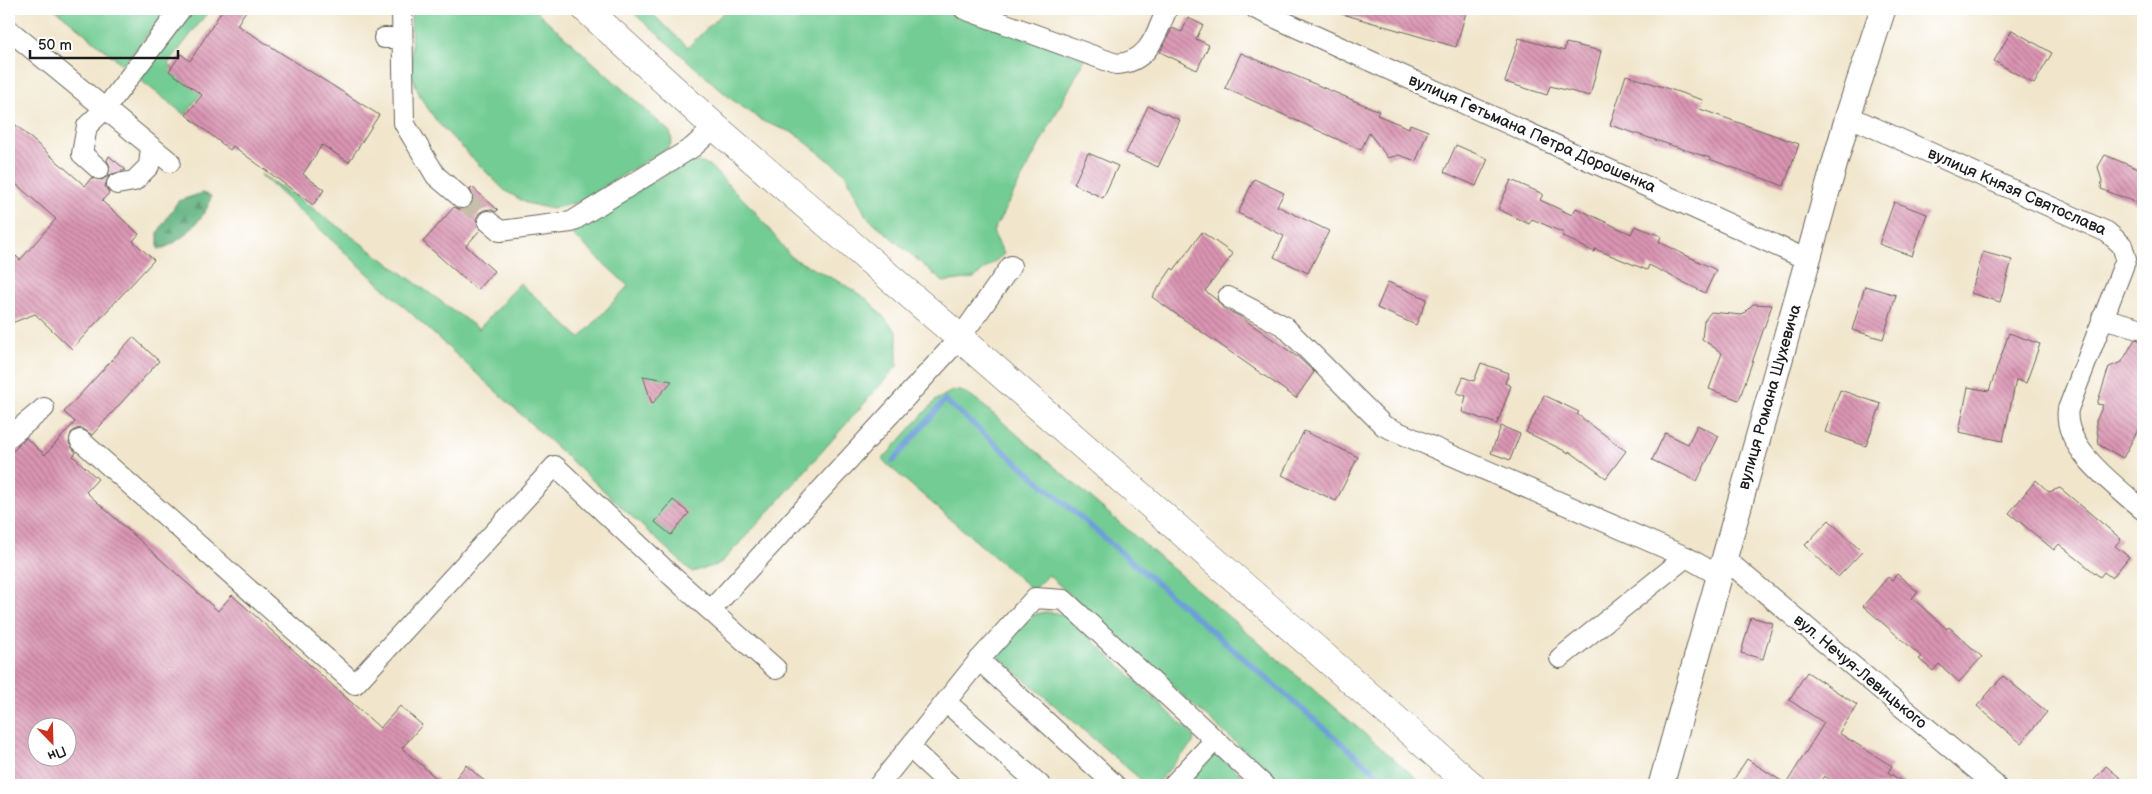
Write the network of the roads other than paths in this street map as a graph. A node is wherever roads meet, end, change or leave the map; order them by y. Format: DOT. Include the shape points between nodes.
graph roads {
  1 [pos="181,9"];
  2 [pos="402,9"];
  3 [pos="586,9"];
  4 [pos="964,9"];
  5 [pos="1167,9"];
  6 [pos="1256,9"];
  7 [pos="1883,9"];
  8 [pos="9,30"];
  9 [pos="105,109"];
  10 [pos="1848,116"];
  11 [pos="715,127"];
  12 [pos="151,147"];
  13 [pos="170,162"];
  14 [pos="99,169"];
  15 [pos="117,184"];
  16 [pos="462,198"];
  17 [pos="488,221"];
  18 [pos="1808,260"];
  19 [pos="1011,266"];
  20 [pos="1228,297"];
  21 [pos="2102,318"];
  22 [pos="2143,329"];
  23 [pos="960,338"];
  24 [pos="44,408"];
  25 [pos="9,437"];
  26 [pos="80,440"];
  27 [pos="2143,510"];
  28 [pos="1686,557"];
  29 [pos="1722,567"];
  30 [pos="711,610"];
  31 [pos="1560,658"];
  32 [pos="980,660"];
  33 [pos="776,669"];
  34 [pos="946,702"];
  35 [pos="1215,740"];
  36 [pos="910,748"];
  37 [pos="878,785"];
  38 [pos="950,785"];
  39 [pos="1040,785"];
  40 [pos="1115,785"];
  41 [pos="1173,785"];
  42 [pos="1264,785"];
  43 [pos="1471,785"];
  44 [pos="1661,785"];
  45 [pos="1995,785"];
  1 -- 9 [label="street"];
  2 -- 16 [label="street" via="393,38 404,123 436,176"];
  3 -- 11 [label="highway"];
  4 -- 5 [label="street" via="1116,64 1134,62 1148,51"];
  6 -- 18 [label="street, вулиця Гетьмана Петра Дорошенка"];
  7 -- 10 [label="main road, вулиця Романа Шухевича"];
  8 -- 9 [label="street"];
  9 -- 12 [label="street"];
  9 -- 14 [label="street" via="87,126 82,154"];
  10 -- 18 [label="main road, вулиця Романа Шухевича"];
  10 -- 21 [label="street, вулиця Князя Святослава" via="2116,238 2126,259"];
  11 -- 17 [label="street" via="693,147 571,222 500,231"];
  11 -- 23 [label="highway"];
  12 -- 13 [label="street"];
  12 -- 15 [label="street" via="150,166 134,180"];
  18 -- 29 [label="main road, вулиця Романа Шухевича"];
  19 -- 23 [label="street"];
  20 -- 28 [label="street, вул. Нечуя-Левицького" via="1284,326 1384,426"];
  21 -- 22 [label="street"];
  21 -- 27 [label="street, вулиця Князя Святослава" via="2068,409 2068,427 2092,463"];
  23 -- 30 [label="street"];
  23 -- 43 [label="highway"];
  24 -- 25 [label="street"];
  26 -- 30 [label="street" via="355,684 555,466"];
  28 -- 29 [label="street, вул. Нечуя-Левицького"];
  28 -- 31 [label="street"];
  29 -- 44 [label="main road, вулиця Романа Шухевича"];
  29 -- 45 [label="street, вул. Нечуя-Левицького"];
  30 -- 33 [label="street"];
  32 -- 34 [label="street"];
  32 -- 35 [label="street" via="1035,598 1064,600"];
  32 -- 40 [label="street"];
  34 -- 36 [label="street"];
  34 -- 39 [label="street"];
  35 -- 41 [label="street"];
  35 -- 42 [label="street"];
  36 -- 37 [label="street"];
  36 -- 38 [label="street"];
}
